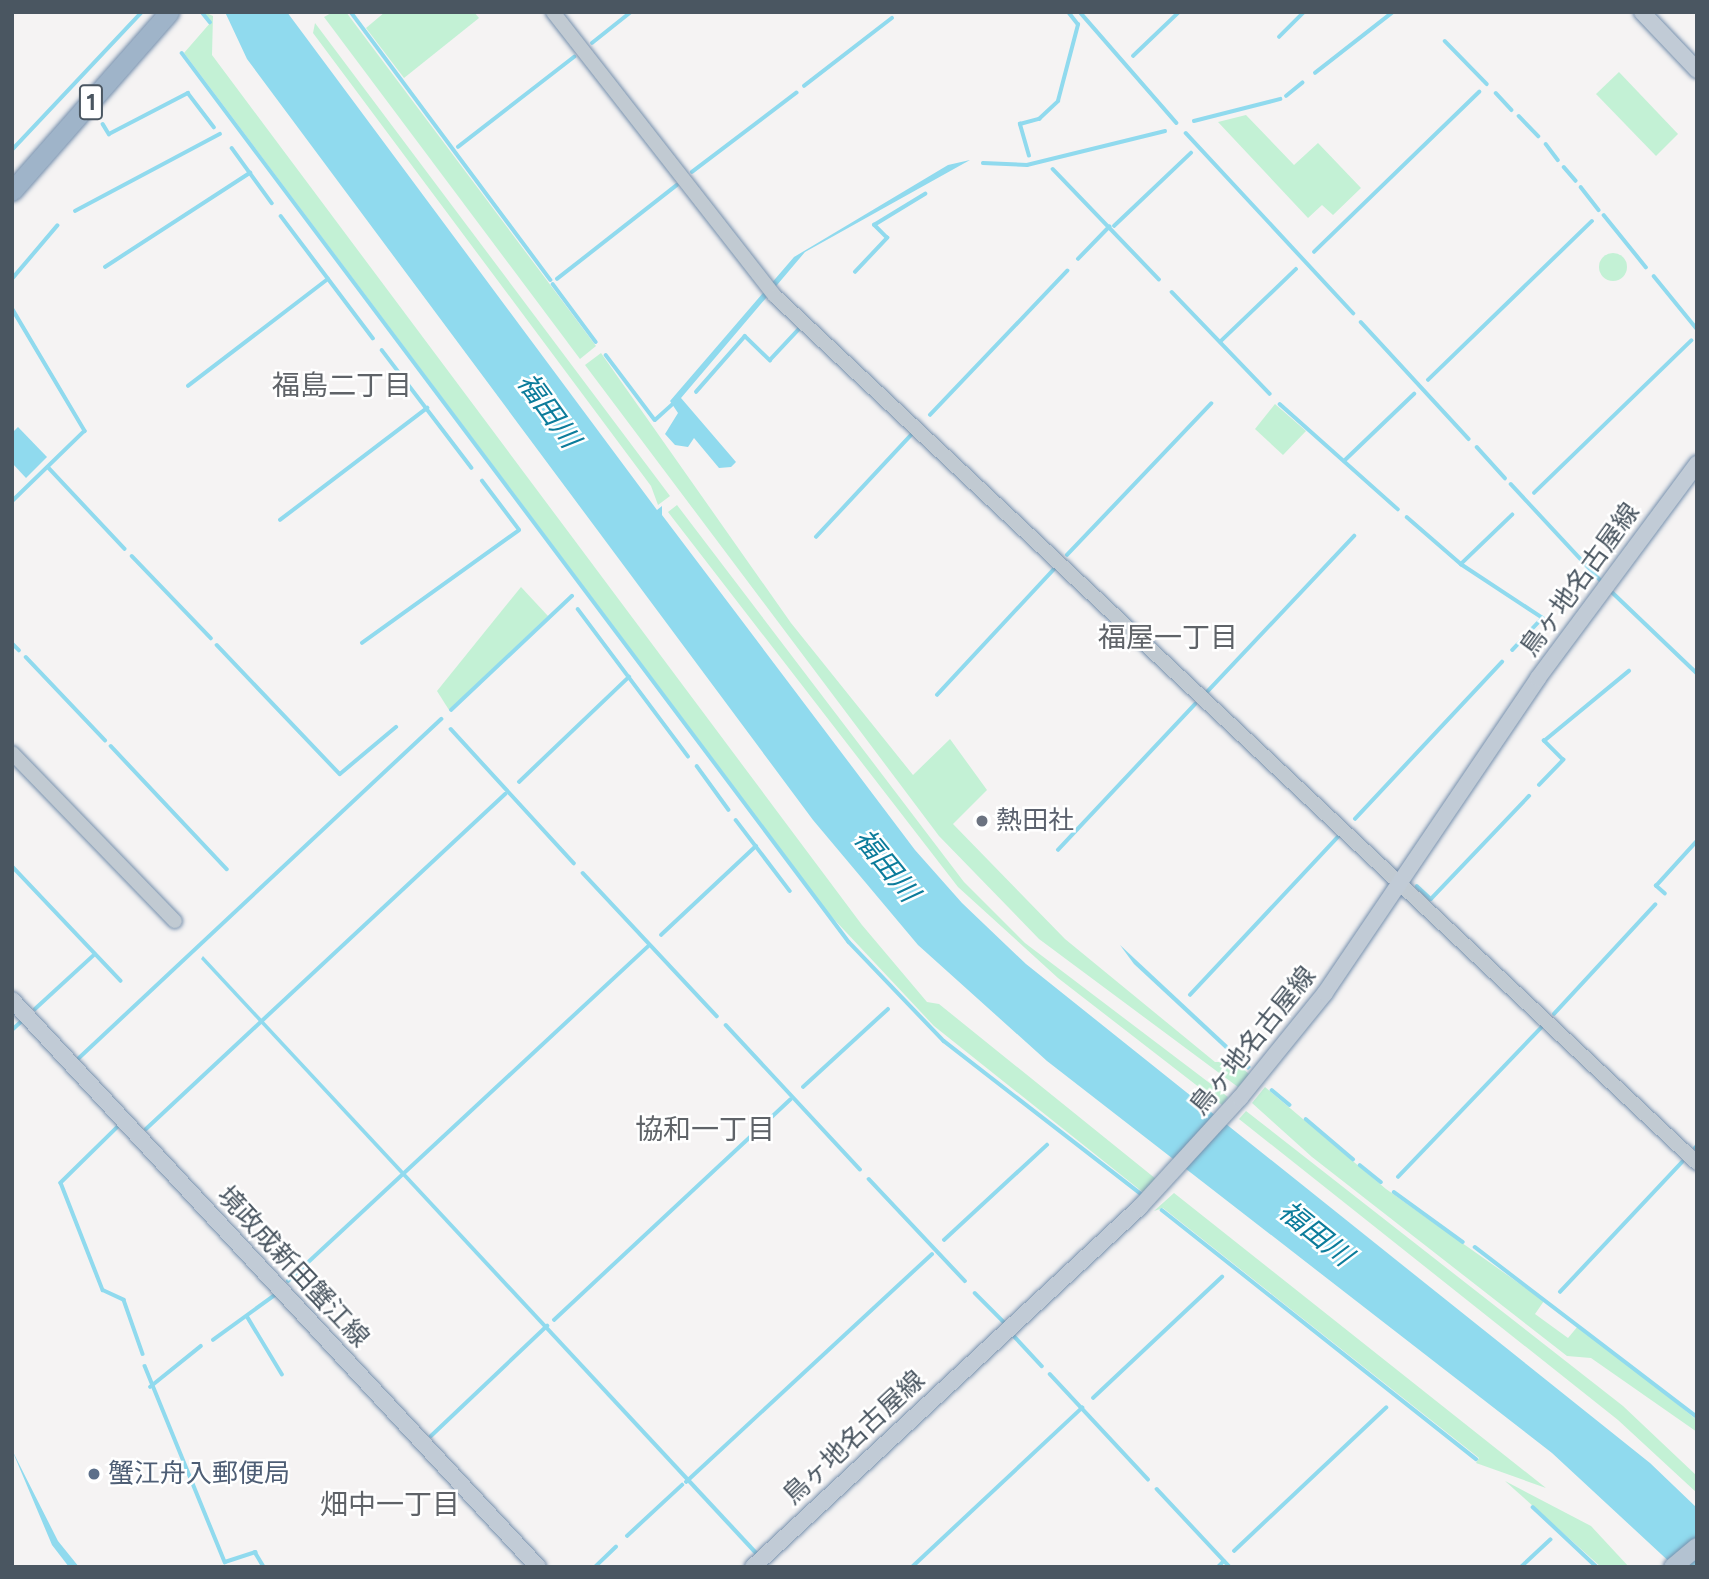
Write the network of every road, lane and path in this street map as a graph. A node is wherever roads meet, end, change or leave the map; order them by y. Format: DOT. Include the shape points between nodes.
graph roads {
  1 [pos="169,12"];
  2 [pos="553,12"];
  3 [pos="1642,12"];
  4 [pos="1697,69"];
  5 [pos="12,191"];
  6 [pos="1697,464"];
  7 [pos="12,753"];
  8 [pos="1400,884"];
  9 [pos="175,921"];
  10 [pos="12,1000"];
  11 [pos="1697,1163"];
  12 [pos="1697,1547"];
  13 [pos="538,1567"];
  14 [pos="753,1567"];
  15 [pos="1673,1567"];
  1 -- 5 [label="highway, 1"];
  2 -- 8 [label="street" via="770,290"];
  3 -- 4 [label="main road"];
  6 -- 8 [label="main road, 鳥ヶ地名古屋線" via="1538,678"];
  7 -- 9 [label="street"];
  8 -- 11 [label="street"];
  8 -- 14 [label="main road, 鳥ヶ地名古屋線" via="1325,993 1171,1177"];
  10 -- 13 [label="main road, 境政成新田蟹江線"];
  12 -- 15 [label="main road"];
}
